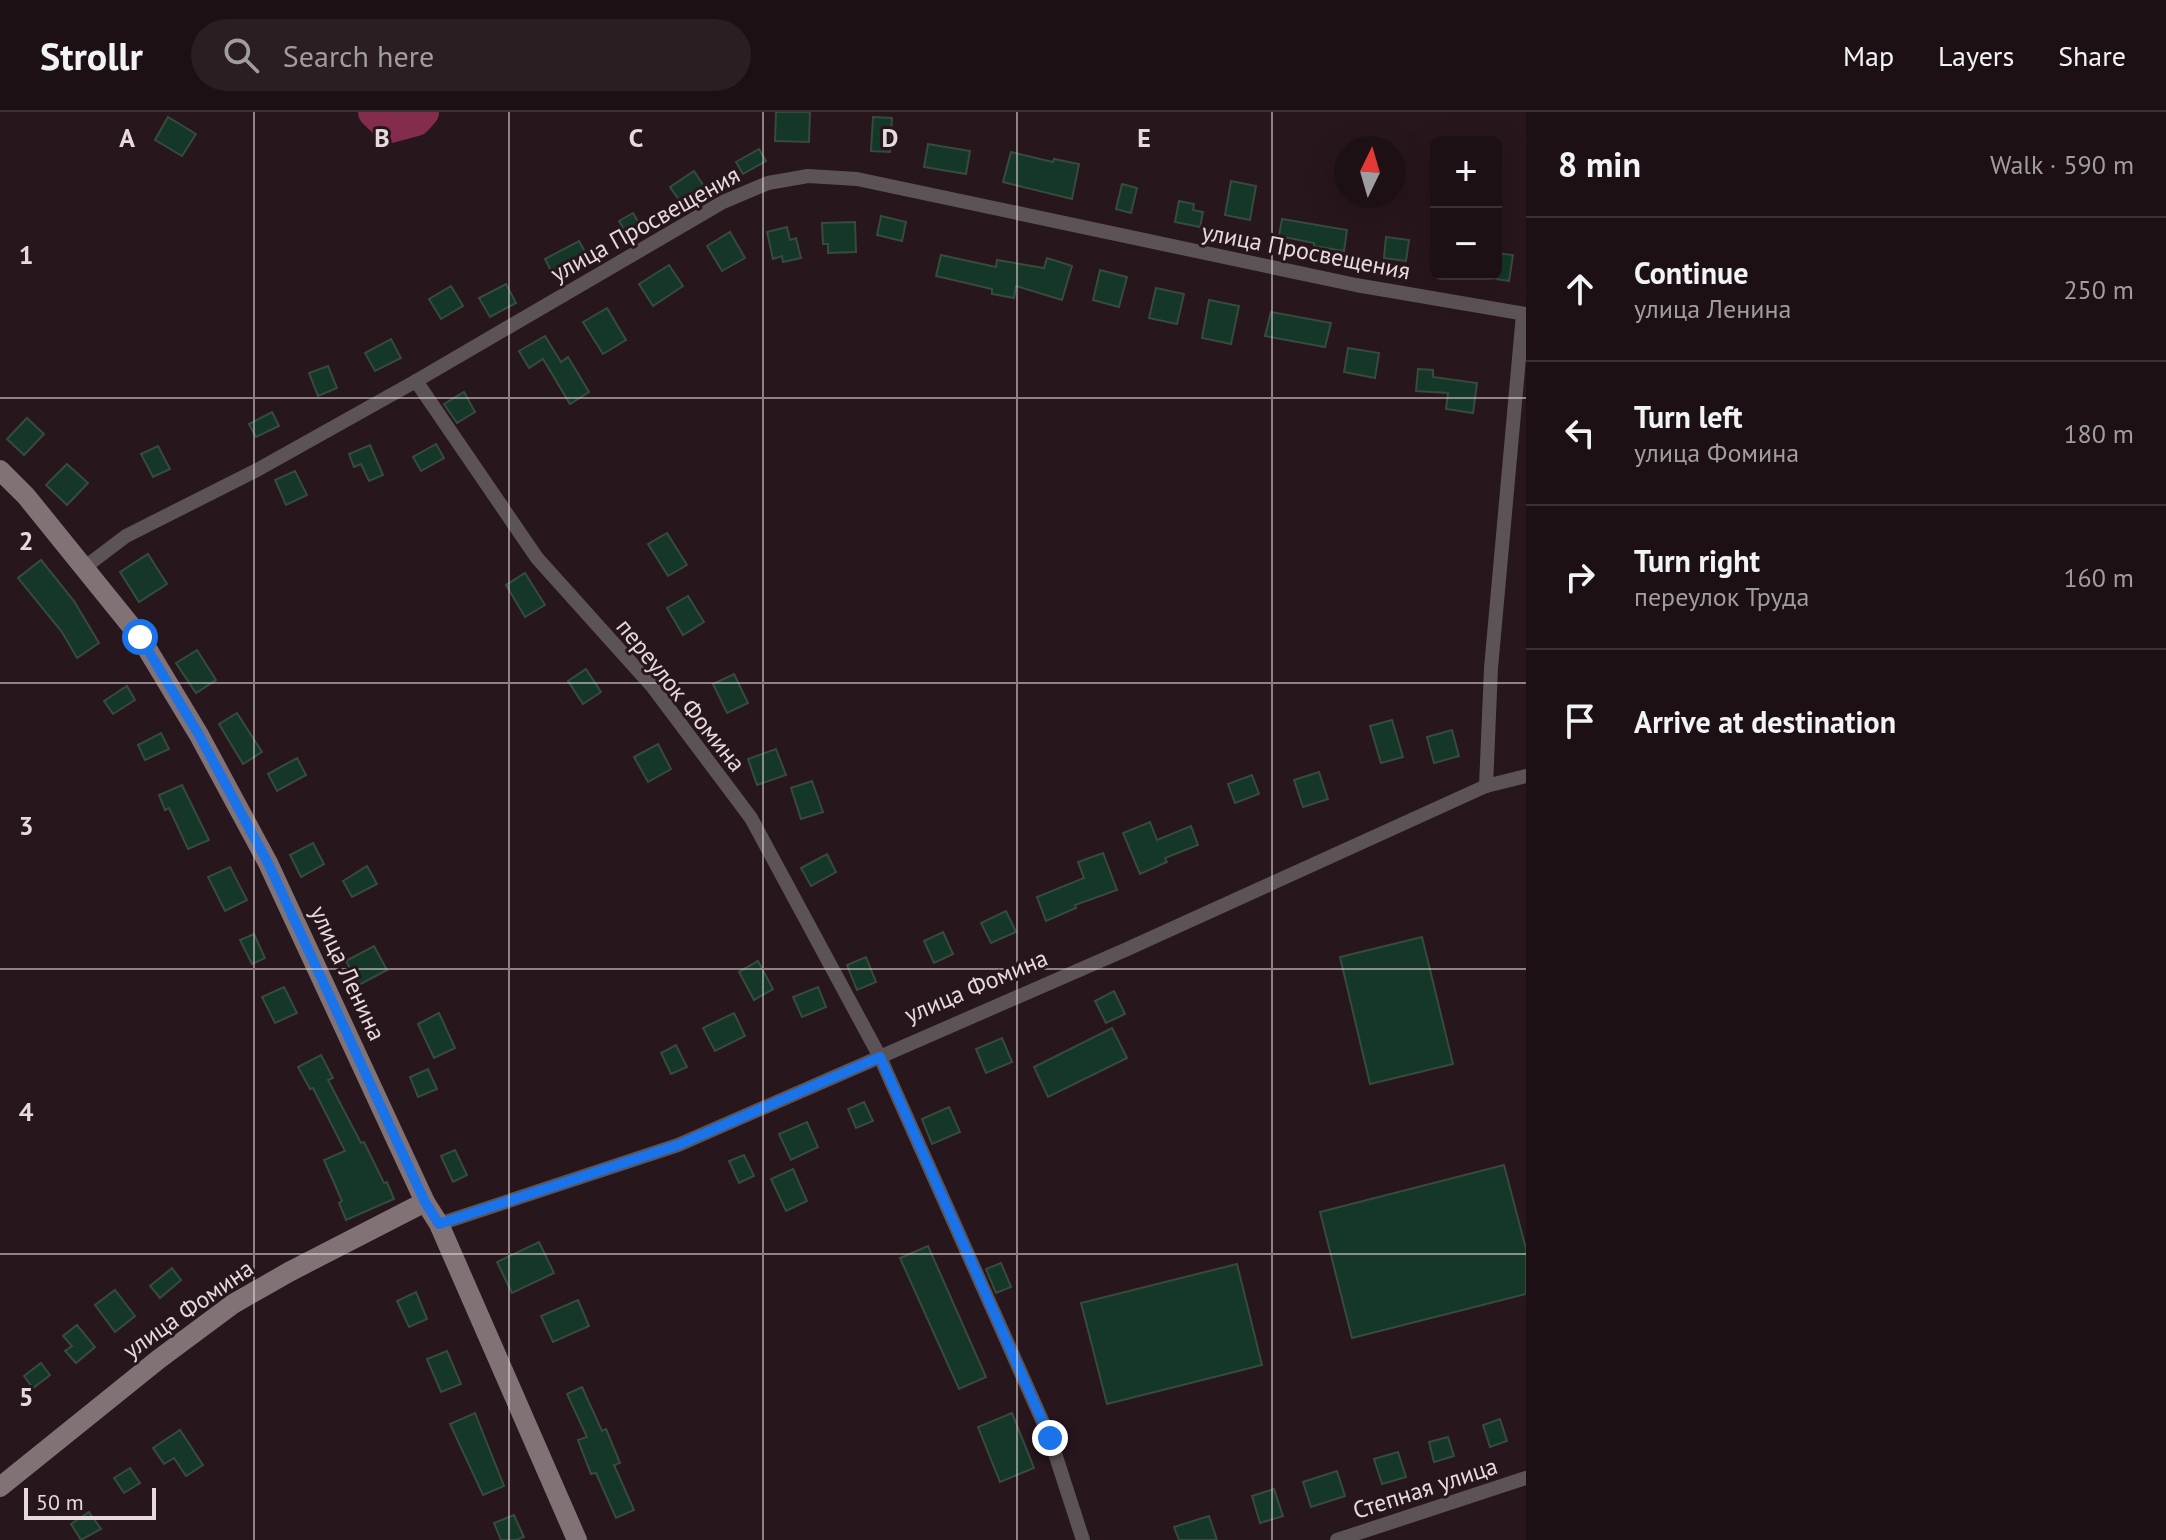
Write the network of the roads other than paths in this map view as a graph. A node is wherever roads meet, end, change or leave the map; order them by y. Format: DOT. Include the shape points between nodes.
graph roads {
  1 [pos="1524,314"];
  2 [pos="416,381"];
  3 [pos="0,470"];
  4 [pos="85,567"];
  5 [pos="1526,776"];
  6 [pos="1486,786"];
  7 [pos="880,1057"];
  8 [pos="425,1202"];
  9 [pos="439,1224"];
  10 [pos="1526,1478"];
  11 [pos="0,1487"];
  12 [pos="577,1540"];
  13 [pos="1083,1540"];
  14 [pos="1337,1540"];
  1 -- 2 [label="street, улица Просвещения" via="1356,285 857,179 808,176 768,183 723,202"];
  1 -- 6 [label="street, улица Просвещения" via="1491,668"];
  2 -- 4 [label="street, улица Просвещения" via="126,536"];
  2 -- 7 [label="street, переулок Фомина" via="537,558 652,686 751,818"];
  3 -- 4 [label="street, улица Ленина"];
  4 -- 8 [label="street, улица Ленина" via="140,637 268,863"];
  5 -- 6 [label="street, улица Фомина"];
  6 -- 7 [label="street, улица Фомина"];
  7 -- 9 [label="street, улица Фомина" via="678,1145"];
  7 -- 13 [label="street, переулок Фомина" via="1050,1438"];
  8 -- 9 [label="street, улица Ленина"];
  8 -- 11 [label="street, улица Фомина" via="233,1304"];
  9 -- 12 [label="street, улица Ленина"];
  10 -- 14 [label="street, Степная улица"];
}
